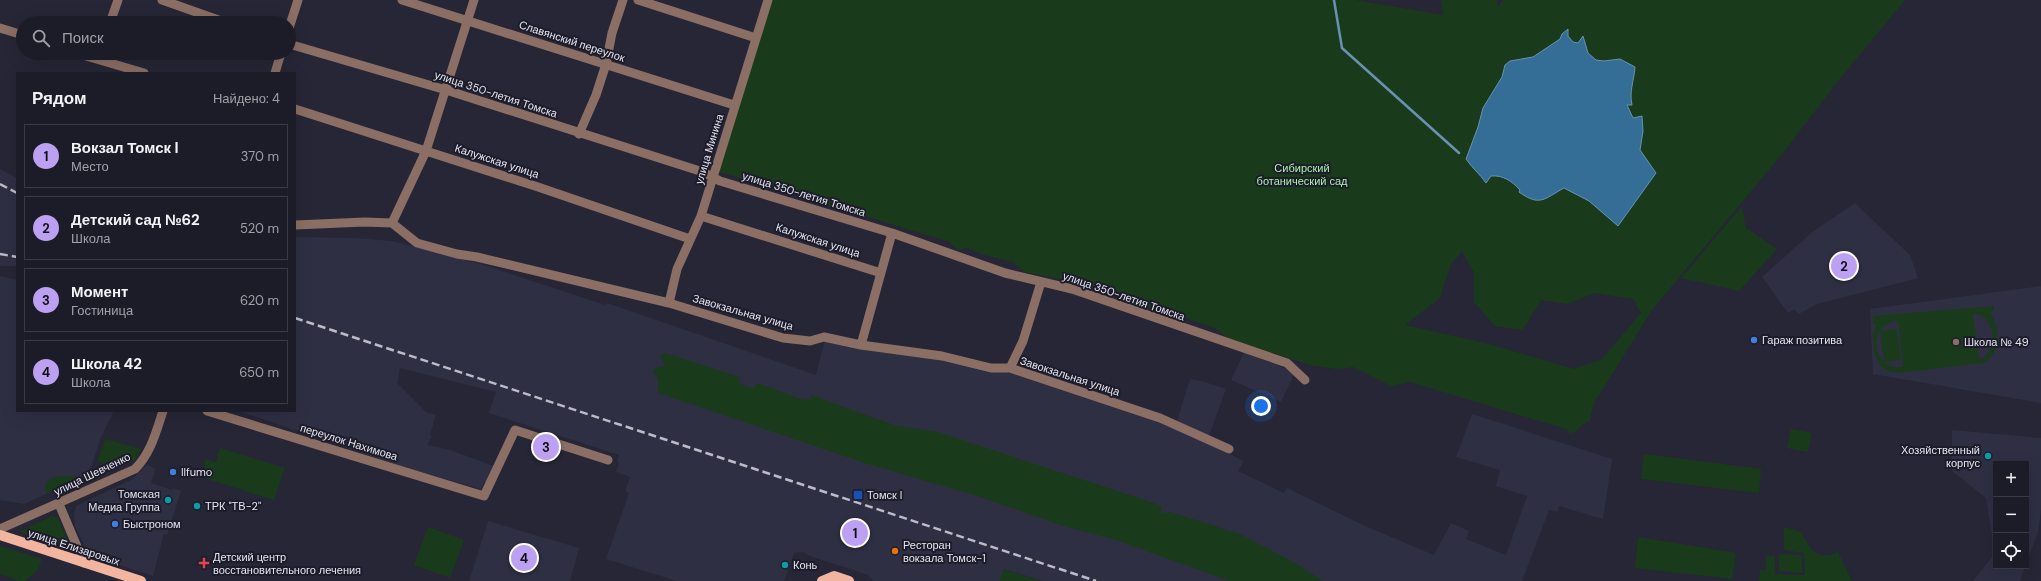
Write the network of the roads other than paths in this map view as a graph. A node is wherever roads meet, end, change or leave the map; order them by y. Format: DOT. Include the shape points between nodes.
graph roads {
  1 [pos="118,0"];
  2 [pos="162,0"];
  3 [pos="298,0"];
  4 [pos="402,0"];
  5 [pos="474,0"];
  6 [pos="623,0"];
  7 [pos="638,0"];
  8 [pos="768,0"];
  9 [pos="112,16"];
  10 [pos="207,16"];
  11 [pos="293,16"];
  12 [pos="467,20"];
  13 [pos="0,28"];
  14 [pos="16,33"];
  15 [pos="756,38"];
  16 [pos="296,46"];
  17 [pos="109,60"];
  18 [pos="279,60"];
  19 [pos="606,64"];
  20 [pos="141,72"];
  21 [pos="275,72"];
  22 [pos="446,90"];
  23 [pos="734,105"];
  24 [pos="296,109"];
  25 [pos="579,134"];
  26 [pos="426,151"];
  27 [pos="712,177"];
  28 [pos="701,216"];
  29 [pos="392,223"];
  30 [pos="296,225"];
  31 [pos="892,233"];
  32 [pos="690,239"];
  33 [pos="881,273"];
  34 [pos="1041,282"];
  35 [pos="669,303"];
  36 [pos="861,345"];
  37 [pos="1010,368"];
  38 [pos="1306,380"];
  39 [pos="163,412"];
  40 [pos="210,412"];
  41 [pos="1229,449"];
  42 [pos="608,460"];
  43 [pos="59,504"];
  44 [pos="0,529"];
  45 [pos="0,535"];
  46 [pos="84,563"];
  47 [pos="141,581"];
  48 [pos="822,581"];
  49 [pos="849,581"];
  1 -- 9 [label="street"];
  2 -- 10 [label="street"];
  3 -- 11 [label="street"];
  4 -- 12 [label="street, Славянский переулок"];
  5 -- 12 [label="street"];
  6 -- 19 [label="street" via="612,33"];
  7 -- 15 [label="street"];
  8 -- 15 [label="street, улица Минина"];
  12 -- 19 [label="street, Славянский переулок"];
  12 -- 22 [label="street"];
  13 -- 14 [label="street"];
  15 -- 23 [label="street, улица Минина"];
  16 -- 22 [label="street, улица 350-летия Томска"];
  17 -- 20 [label="street"];
  18 -- 21 [label="street"];
  19 -- 23 [label="street, Славянский переулок"];
  19 -- 25 [label="street" via="596,96"];
  22 -- 25 [label="street, улица 350-летия Томска"];
  22 -- 26 [label="street"];
  23 -- 27 [label="street, улица Минина"];
  24 -- 26 [label="street, Калужская улица"];
  25 -- 27 [label="street, улица 350-летия Томска"];
  26 -- 29 [label="street"];
  26 -- 32 [label="street, Калужская улица" via="538,186"];
  27 -- 28 [label="street, улица Минина"];
  27 -- 31 [label="street, улица 350-летия Томска"];
  28 -- 32 [label="street, улица Минина"];
  28 -- 33 [label="street, Калужская улица"];
  29 -- 30 [label="street"];
  29 -- 35 [label="street, Завокзальная улица" via="417,243"];
  31 -- 33 [label="street"];
  31 -- 34 [label="street, улица 350-летия Томска" via="1005,273"];
  32 -- 35 [label="street, улица Минина" via="677,269"];
  33 -- 36 [label="street"];
  34 -- 37 [label="street" via="1023,341"];
  34 -- 38 [label="street, улица 350-летия Томска" via="1072,289 1287,363"];
  35 -- 36 [label="street, Завокзальная улица" via="783,338 810,341 824,337"];
  36 -- 37 [label="street, Завокзальная улица" via="942,356 991,368"];
  37 -- 41 [label="street, Завокзальная улица" via="1160,418"];
  39 -- 43 [label="street, улица Шевченко" via="148,451 135,469"];
  40 -- 42 [label="street, переулок Нахимова" via="484,496 516,430"];
  43 -- 44 [label="street, улица Шевченко"];
  43 -- 46 [label="street"];
  45 -- 46 [label="main road, улица Елизаровых"];
  46 -- 47 [label="main road, улица Елизаровых"];
  48 -- 49 [label="main road" via="839,576"];
}
